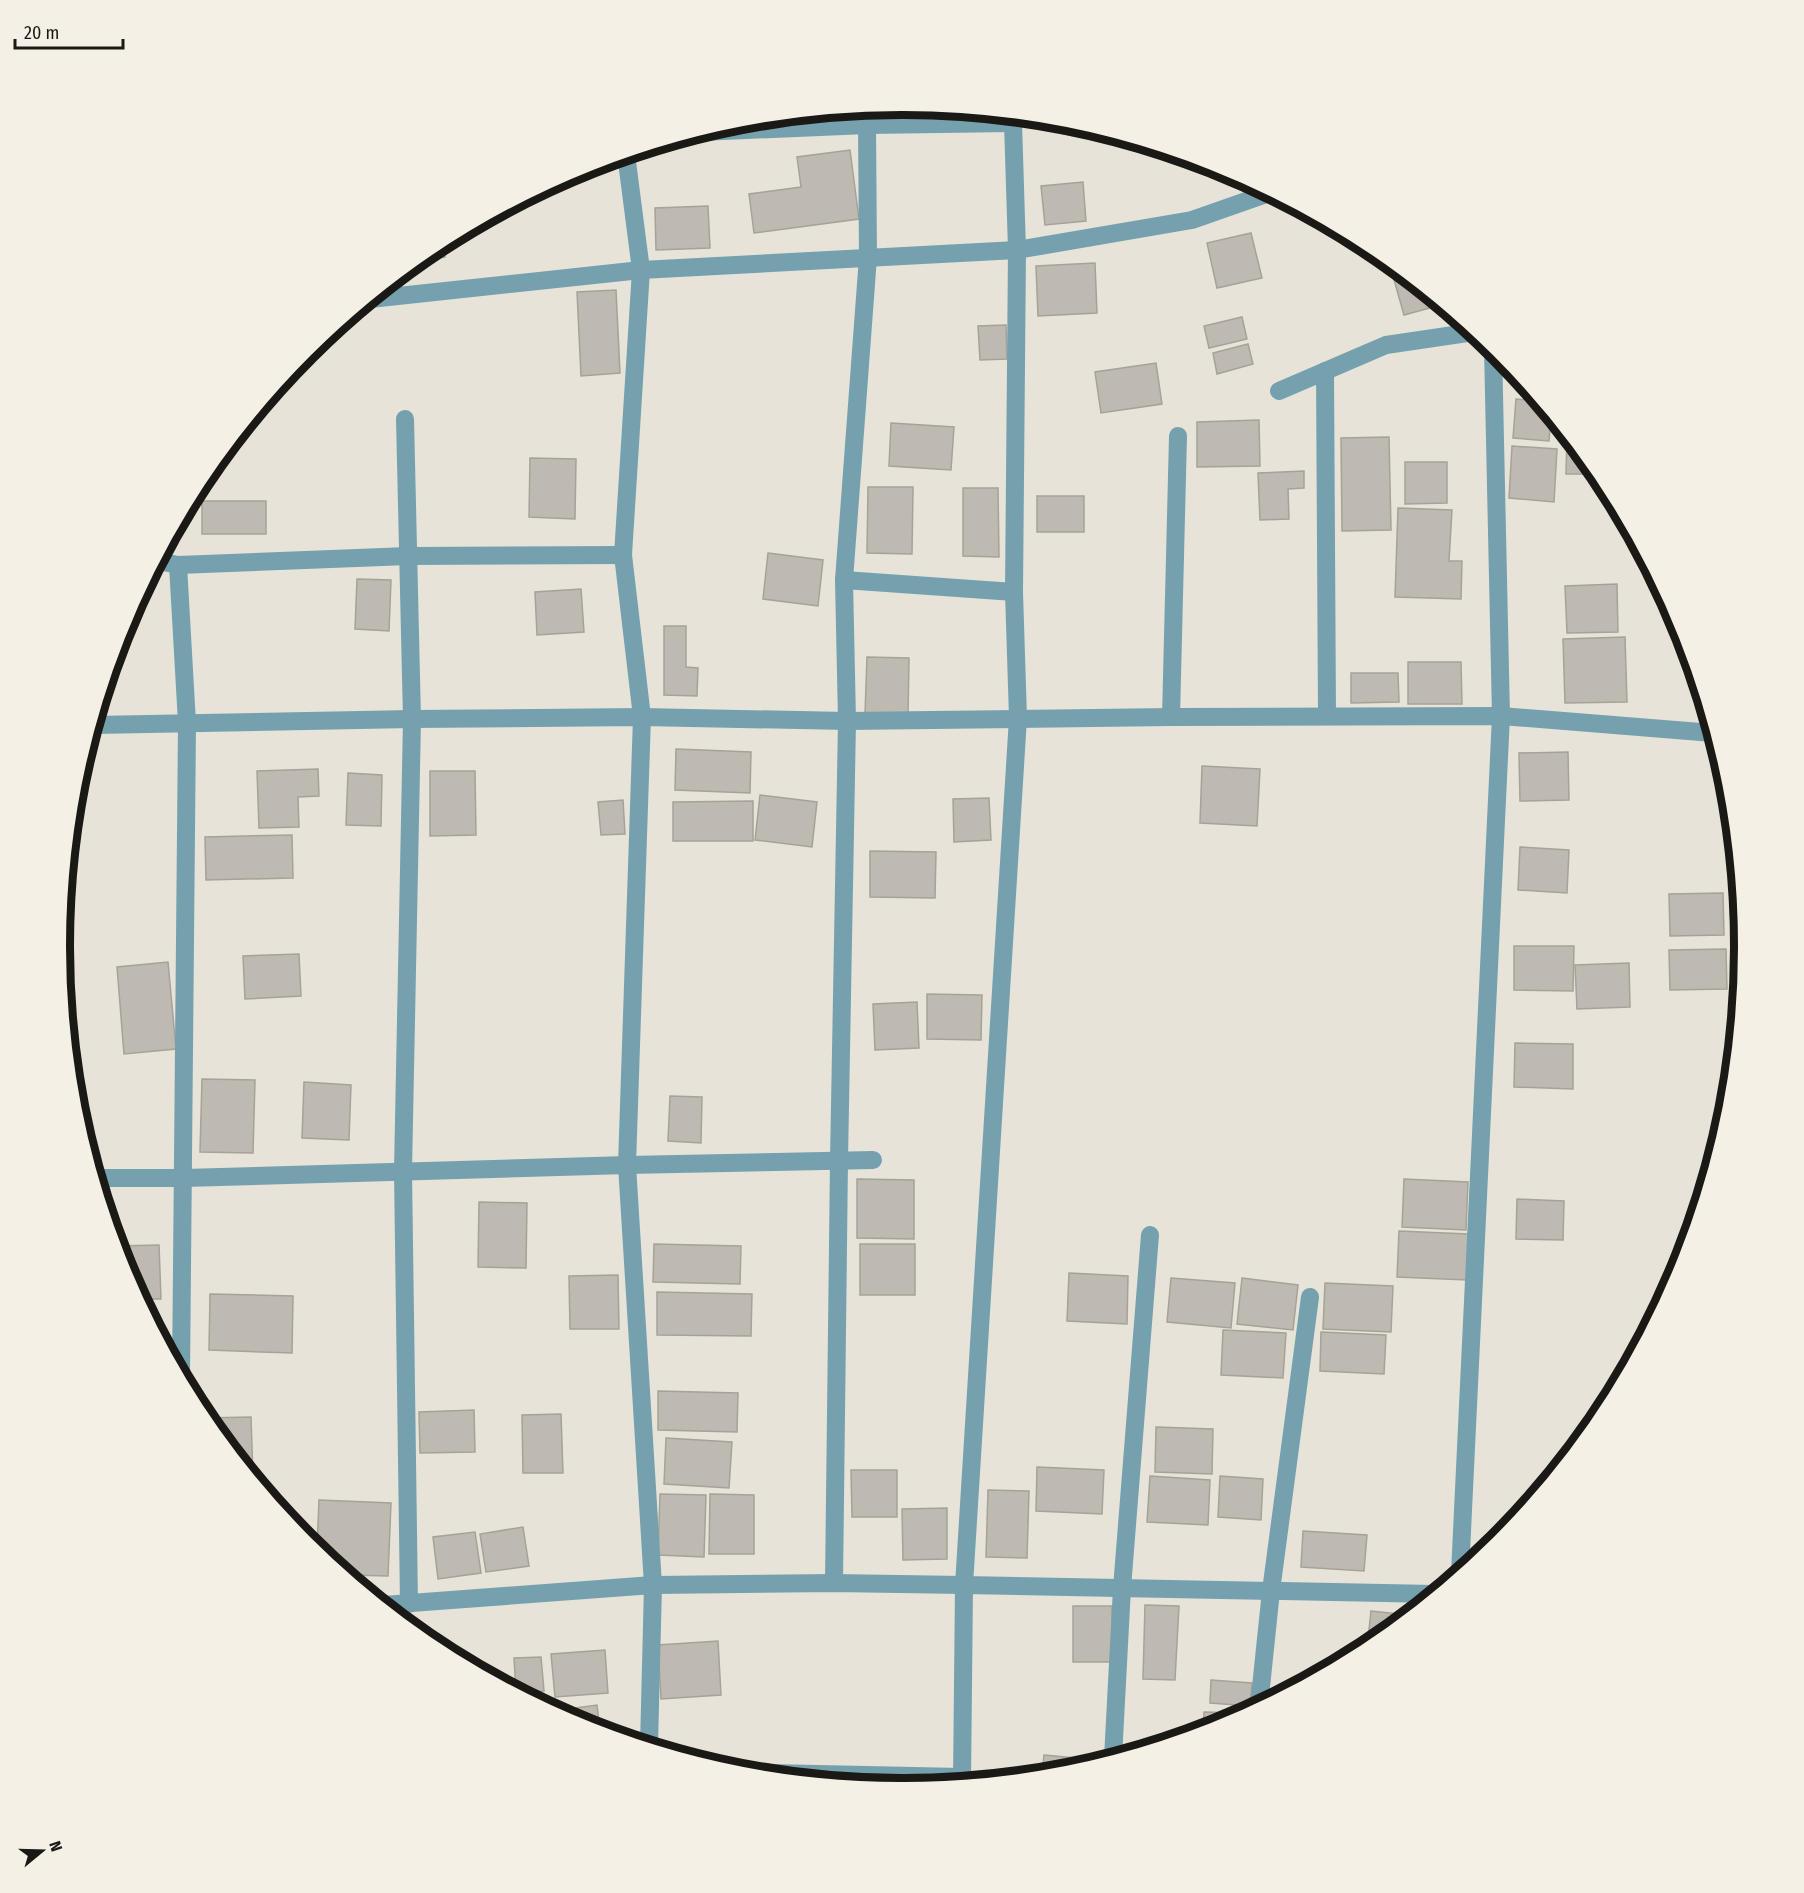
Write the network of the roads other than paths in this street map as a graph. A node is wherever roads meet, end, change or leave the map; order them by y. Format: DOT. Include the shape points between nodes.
graph roads {
  1 [pos="989,120"];
  2 [pos="1013,122"];
  3 [pos="867,125"];
  4 [pos="745,130"];
  5 [pos="627,162"];
  6 [pos="1260,196"];
  7 [pos="1017,250"];
  8 [pos="868,257"];
  9 [pos="641,270"];
  10 [pos="383,298"];
  11 [pos="1463,334"];
  12 [pos="1493,362"];
  13 [pos="1325,371"];
  14 [pos="1279,391"];
  15 [pos="405,419"];
  16 [pos="1178,435"];
  17 [pos="623,555"];
  18 [pos="408,556"];
  19 [pos="165,562"];
  20 [pos="178,565"];
  21 [pos="844,580"];
  22 [pos="1014,592"];
  23 [pos="1327,716"];
  24 [pos="1501,716"];
  25 [pos="642,717"];
  26 [pos="1171,717"];
  27 [pos="1018,718"];
  28 [pos="412,719"];
  29 [pos="847,721"];
  30 [pos="187,723"];
  31 [pos="101,725"];
  32 [pos="1705,732"];
  33 [pos="873,1160"];
  34 [pos="839,1161"];
  35 [pos="627,1165"];
  36 [pos="403,1171"];
  37 [pos="104,1178"];
  38 [pos="184,1178"];
  39 [pos="1150,1235"];
  40 [pos="1310,1297"];
  41 [pos="181,1361"];
  42 [pos="1460,1562"];
  43 [pos="834,1583"];
  44 [pos="653,1585"];
  45 [pos="964,1585"];
  46 [pos="1122,1588"];
  47 [pos="1271,1591"];
  48 [pos="1423,1594"];
  49 [pos="409,1604"];
  50 [pos="394,1605"];
  51 [pos="1260,1697"];
  52 [pos="649,1738"];
  53 [pos="1113,1751"];
  54 [pos="962,1775"];
  55 [pos="845,1776"];
  56 [pos="905,1778"];
  1 -- 3 [label="street"];
  2 -- 7 [label="street"];
  3 -- 4 [label="street"];
  3 -- 8 [label="street"];
  5 -- 9 [label="street"];
  6 -- 7 [label="street" via="1192,220"];
  7 -- 8 [label="street"];
  7 -- 22 [label="street"];
  8 -- 9 [label="street"];
  8 -- 21 [label="street"];
  9 -- 10 [label="street"];
  9 -- 17 [label="street"];
  11 -- 13 [label="street" via="1386,345"];
  12 -- 24 [label="street"];
  13 -- 14 [label="street"];
  13 -- 23 [label="street"];
  15 -- 18 [label="street"];
  16 -- 26 [label="street"];
  17 -- 18 [label="street"];
  17 -- 25 [label="street"];
  18 -- 20 [label="street"];
  18 -- 28 [label="street"];
  19 -- 20 [label="street"];
  20 -- 30 [label="street"];
  21 -- 22 [label="street"];
  21 -- 29 [label="street"];
  22 -- 27 [label="street"];
  23 -- 24 [label="street"];
  23 -- 26 [label="street"];
  24 -- 32 [label="street"];
  24 -- 42 [label="street"];
  25 -- 28 [label="street"];
  25 -- 29 [label="street"];
  25 -- 35 [label="street"];
  26 -- 27 [label="street"];
  27 -- 29 [label="street"];
  27 -- 45 [label="street"];
  28 -- 30 [label="street"];
  28 -- 36 [label="street"];
  29 -- 34 [label="street"];
  30 -- 31 [label="street"];
  30 -- 38 [label="street"];
  33 -- 34 [label="street"];
  34 -- 35 [label="street"];
  34 -- 43 [label="street"];
  35 -- 36 [label="street"];
  35 -- 44 [label="street"];
  36 -- 38 [label="street"];
  36 -- 49 [label="street"];
  37 -- 38 [label="street"];
  38 -- 41 [label="street"];
  39 -- 46 [label="street"];
  40 -- 47 [label="street"];
  43 -- 44 [label="street"];
  43 -- 45 [label="street"];
  44 -- 49 [label="street"];
  44 -- 52 [label="street"];
  45 -- 46 [label="street"];
  45 -- 54 [label="street"];
  46 -- 47 [label="street"];
  46 -- 53 [label="street"];
  47 -- 48 [label="street"];
  47 -- 51 [label="street"];
  49 -- 50 [label="street"];
  55 -- 56 [label="street"];
}
